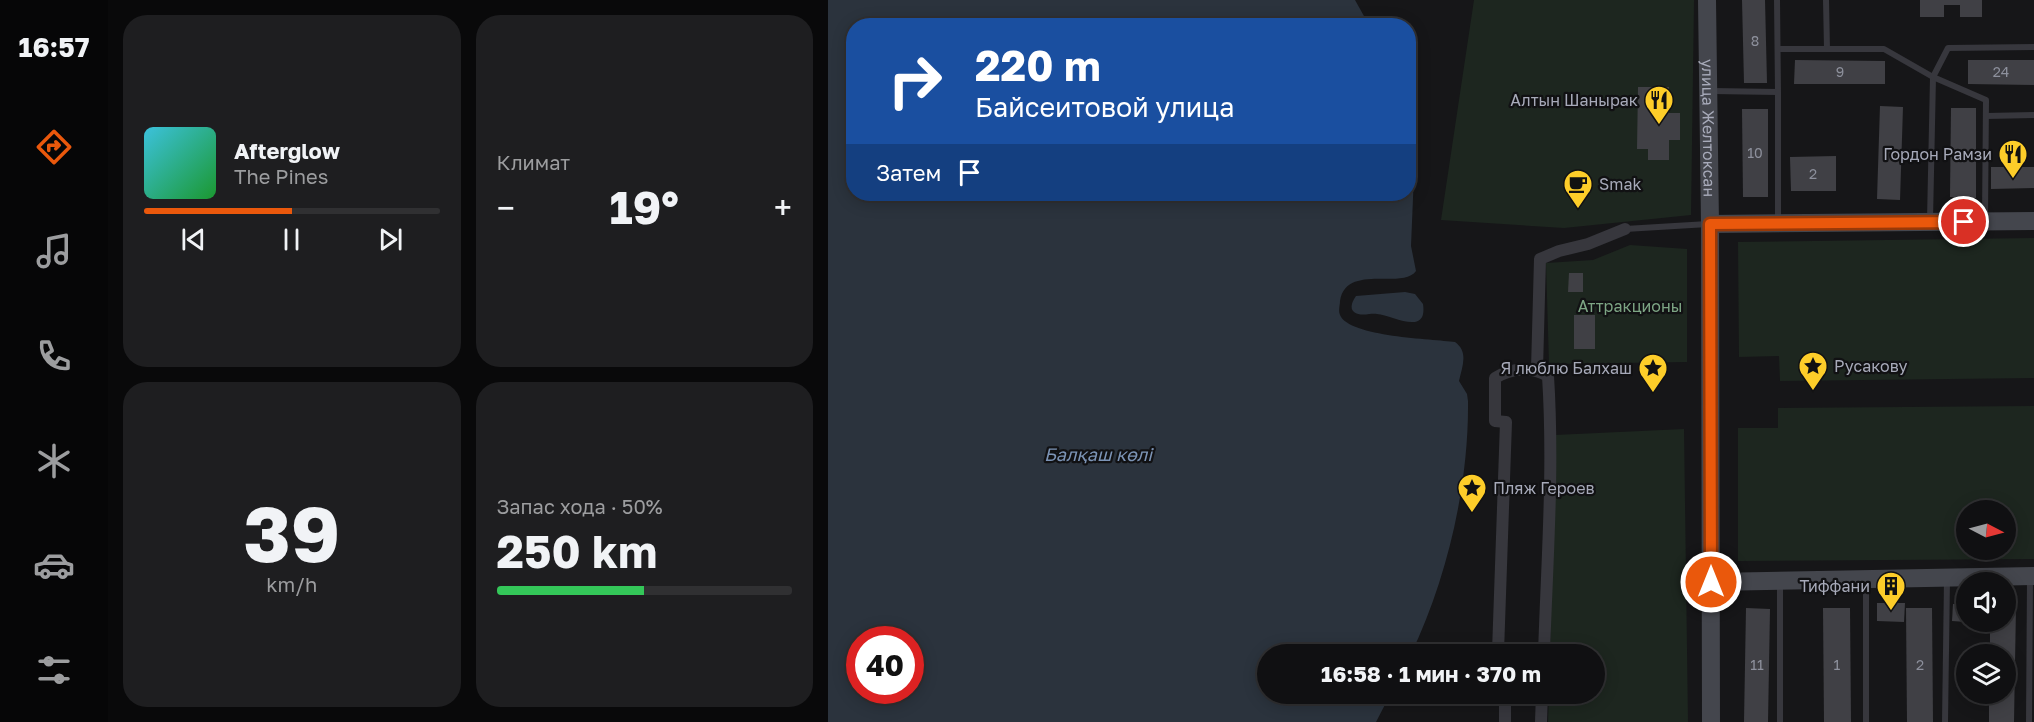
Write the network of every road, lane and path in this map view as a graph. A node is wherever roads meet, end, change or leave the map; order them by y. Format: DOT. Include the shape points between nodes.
graph roads {
  1 [pos="1707,0"];
  2 [pos="1777,0"];
  3 [pos="1826,0"];
  4 [pos="2034,47"];
  5 [pos="1778,49"];
  6 [pos="1827,49"];
  7 [pos="1933,77"];
  8 [pos="1707,91"];
  9 [pos="1778,92"];
  10 [pos="2034,115"];
  11 [pos="1986,116"];
  12 [pos="1985,221"];
  13 [pos="2034,221"];
  14 [pos="1930,222"];
  15 [pos="1778,223"];
  16 [pos="1710,224"];
  17 [pos="1625,229"];
  18 [pos="1537,369"];
  19 [pos="2032,576"];
  20 [pos="1947,577"];
  21 [pos="1866,578"];
  22 [pos="1780,580"];
  23 [pos="1711,582"];
  24 [pos="1497,644"];
  25 [pos="1544,644"];
  26 [pos="1505,704"];
  27 [pos="1542,704"];
  28 [pos="2031,718"];
  29 [pos="1506,722"];
  30 [pos="1541,722"];
  31 [pos="1711,722"];
  32 [pos="1780,722"];
  33 [pos="1866,722"];
  34 [pos="1945,722"];
  1 -- 8 [label="street, улица Желтоксан"];
  2 -- 5 [label="lane"];
  3 -- 6 [label="lane"];
  4 -- 7 [label="lane" via="1948,48"];
  5 -- 6 [label="lane"];
  5 -- 9 [label="lane"];
  6 -- 7 [label="lane" via="1884,49"];
  7 -- 11 [label="lane" via="1986,100"];
  7 -- 14 [label="lane"];
  8 -- 9 [label="lane"];
  8 -- 16 [label="street, улица Желтоксан"];
  9 -- 15 [label="lane"];
  10 -- 11 [label="lane"];
  11 -- 12 [label="lane"];
  12 -- 13 [label="street"];
  12 -- 14 [label="street"];
  14 -- 15 [label="street"];
  15 -- 16 [label="street"];
  16 -- 17 [label="lane"];
  16 -- 23 [label="street, улица Желтоксан"];
  17 -- 18 [label="street" via="1540,259"];
  18 -- 24 [label="street" via="1505,371 1495,378 1495,421 1506,422"];
  18 -- 25 [label="street" via="1548,376 1551,423"];
  19 -- 20 [label="street"];
  19 -- 28 [label="lane"];
  20 -- 21 [label="street"];
  20 -- 34 [label="lane"];
  21 -- 22 [label="street"];
  21 -- 33 [label="lane"];
  22 -- 23 [label="street"];
  22 -- 32 [label="lane"];
  23 -- 31 [label="street, улица Желтоксан"];
  26 -- 29 [label="street"];
  27 -- 30 [label="street"];
}
